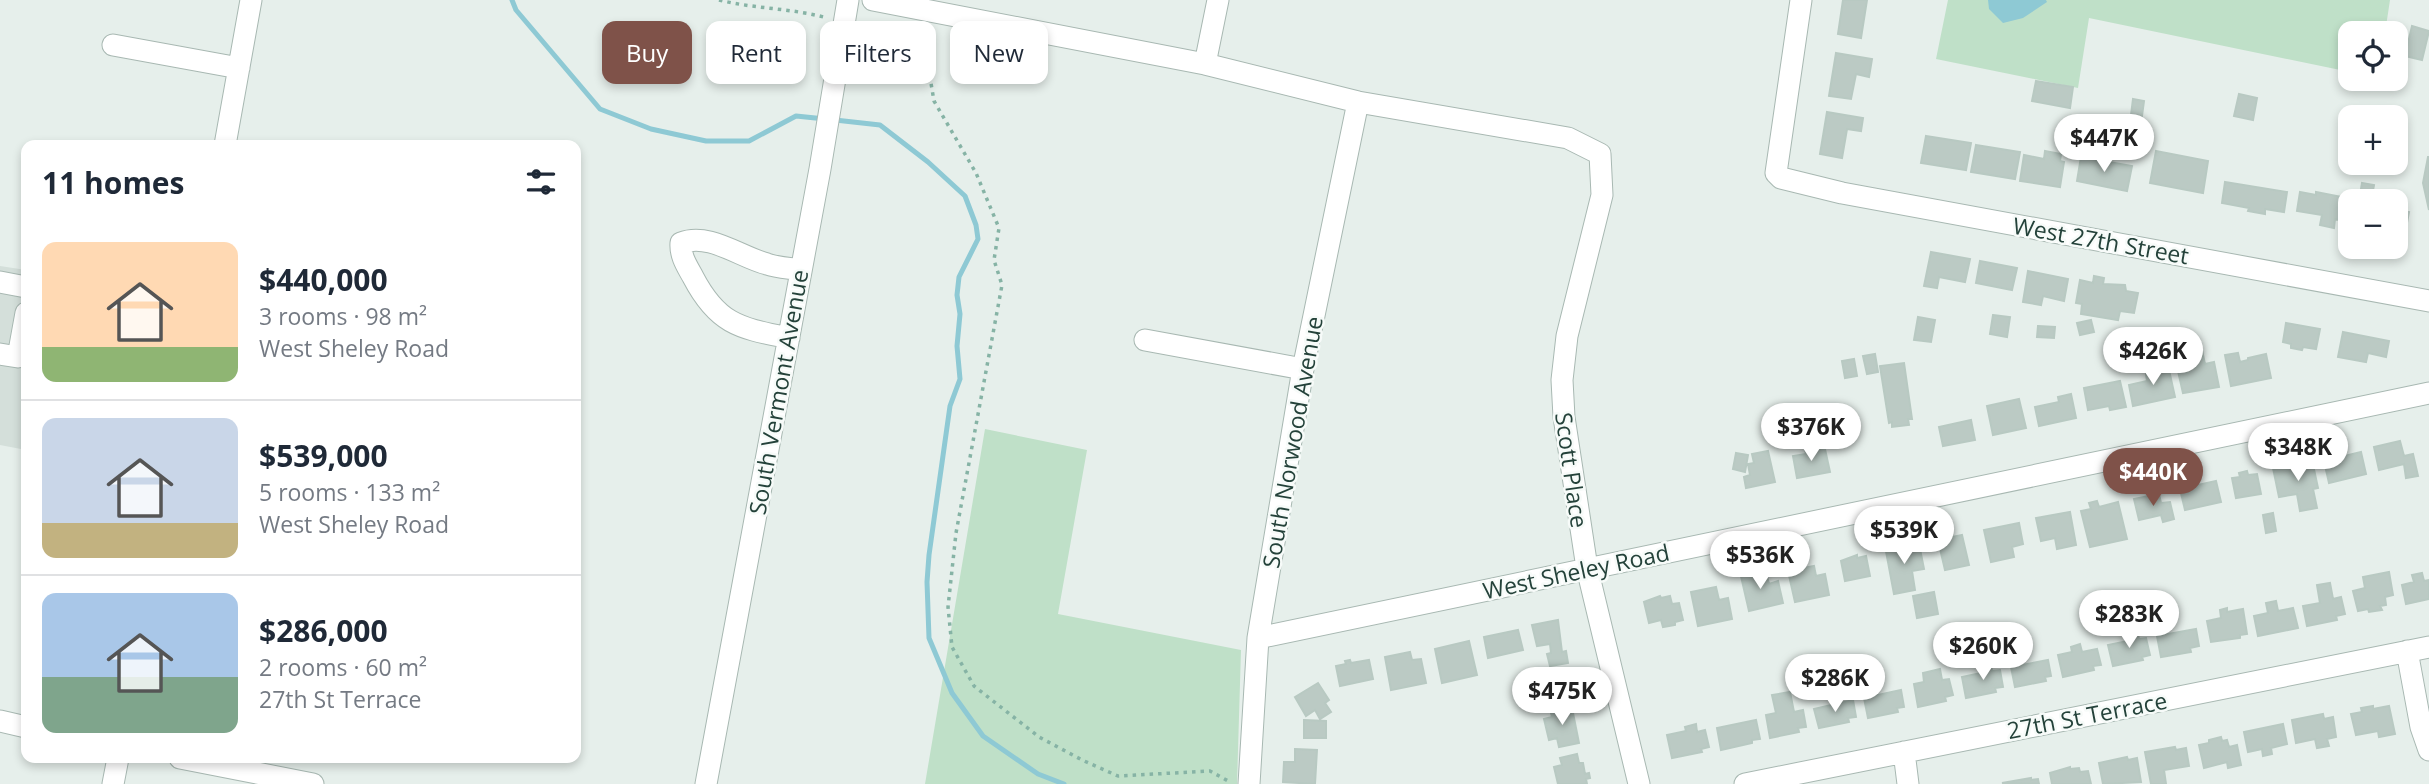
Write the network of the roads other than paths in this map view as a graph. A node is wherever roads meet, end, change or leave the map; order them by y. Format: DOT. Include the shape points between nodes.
graph roads {
  1 [pos="251,0"];
  2 [pos="873,0"];
  3 [pos="1218,0"];
  4 [pos="1801,0"];
  5 [pos="847,4"];
  6 [pos="113,45"];
  7 [pos="1205,64"];
  8 [pos="239,68"];
  9 [pos="1358,102"];
  10 [pos="226,140"];
  11 [pos="801,270"];
  12 [pos="0,282"];
  13 [pos="21,286"];
  14 [pos="2429,301"];
  15 [pos="789,338"];
  16 [pos="21,340"];
  17 [pos="1145,340"];
  18 [pos="0,354"];
  19 [pos="1303,369"];
  20 [pos="2429,393"];
  21 [pos="1587,568"];
  22 [pos="1258,638"];
  23 [pos="2429,647"];
  24 [pos="2407,651"];
  25 [pos="0,722"];
  26 [pos="21,726"];
  27 [pos="2429,750"];
  28 [pos="1904,752"];
  29 [pos="117,763"];
  30 [pos="206,763"];
  31 [pos="113,784"];
  32 [pos="313,784"];
  33 [pos="706,784"];
  34 [pos="1249,784"];
  35 [pos="1639,784"];
  36 [pos="1745,784"];
  37 [pos="1909,784"];
  1 -- 8 [label="street"];
  2 -- 7 [label="street"];
  3 -- 7 [label="street"];
  4 -- 14 [label="street, West 27th Street" via="1776,173 1781,178"];
  5 -- 11 [label="street, South Vermont Avenue"];
  6 -- 8 [label="street"];
  7 -- 9 [label="street"];
  8 -- 10 [label="street"];
  9 -- 19 [label="street, South Norwood Avenue"];
  9 -- 21 [label="street, Scott Place" via="1568,138 1600,154 1602,195 1567,336 1562,380"];
  11 -- 15 [label="street, South Vermont Avenue"];
  11 -- 15 [label="street" via="769,265 717,243 689,239 681,243 680,253 720,316 744,329"];
  12 -- 13 [label="street"];
  15 -- 33 [label="street, South Vermont Avenue"];
  16 -- 18 [label="street" via="18,357"];
  17 -- 19 [label="street"];
  19 -- 22 [label="street, South Norwood Avenue"];
  20 -- 21 [label="street, West Sheley Road"];
  21 -- 22 [label="street, West Sheley Road"];
  21 -- 35 [label="street, Scott Place"];
  22 -- 34 [label="street, South Norwood Avenue"];
  23 -- 24 [label="street, 27th St Terrace"];
  24 -- 27 [label="street"];
  24 -- 28 [label="street, 27th St Terrace"];
  25 -- 26 [label="street"];
  28 -- 36 [label="street, 27th St Terrace"];
  28 -- 37 [label="street"];
  29 -- 31 [label="street"];
  30 -- 32 [label="street"];
}
